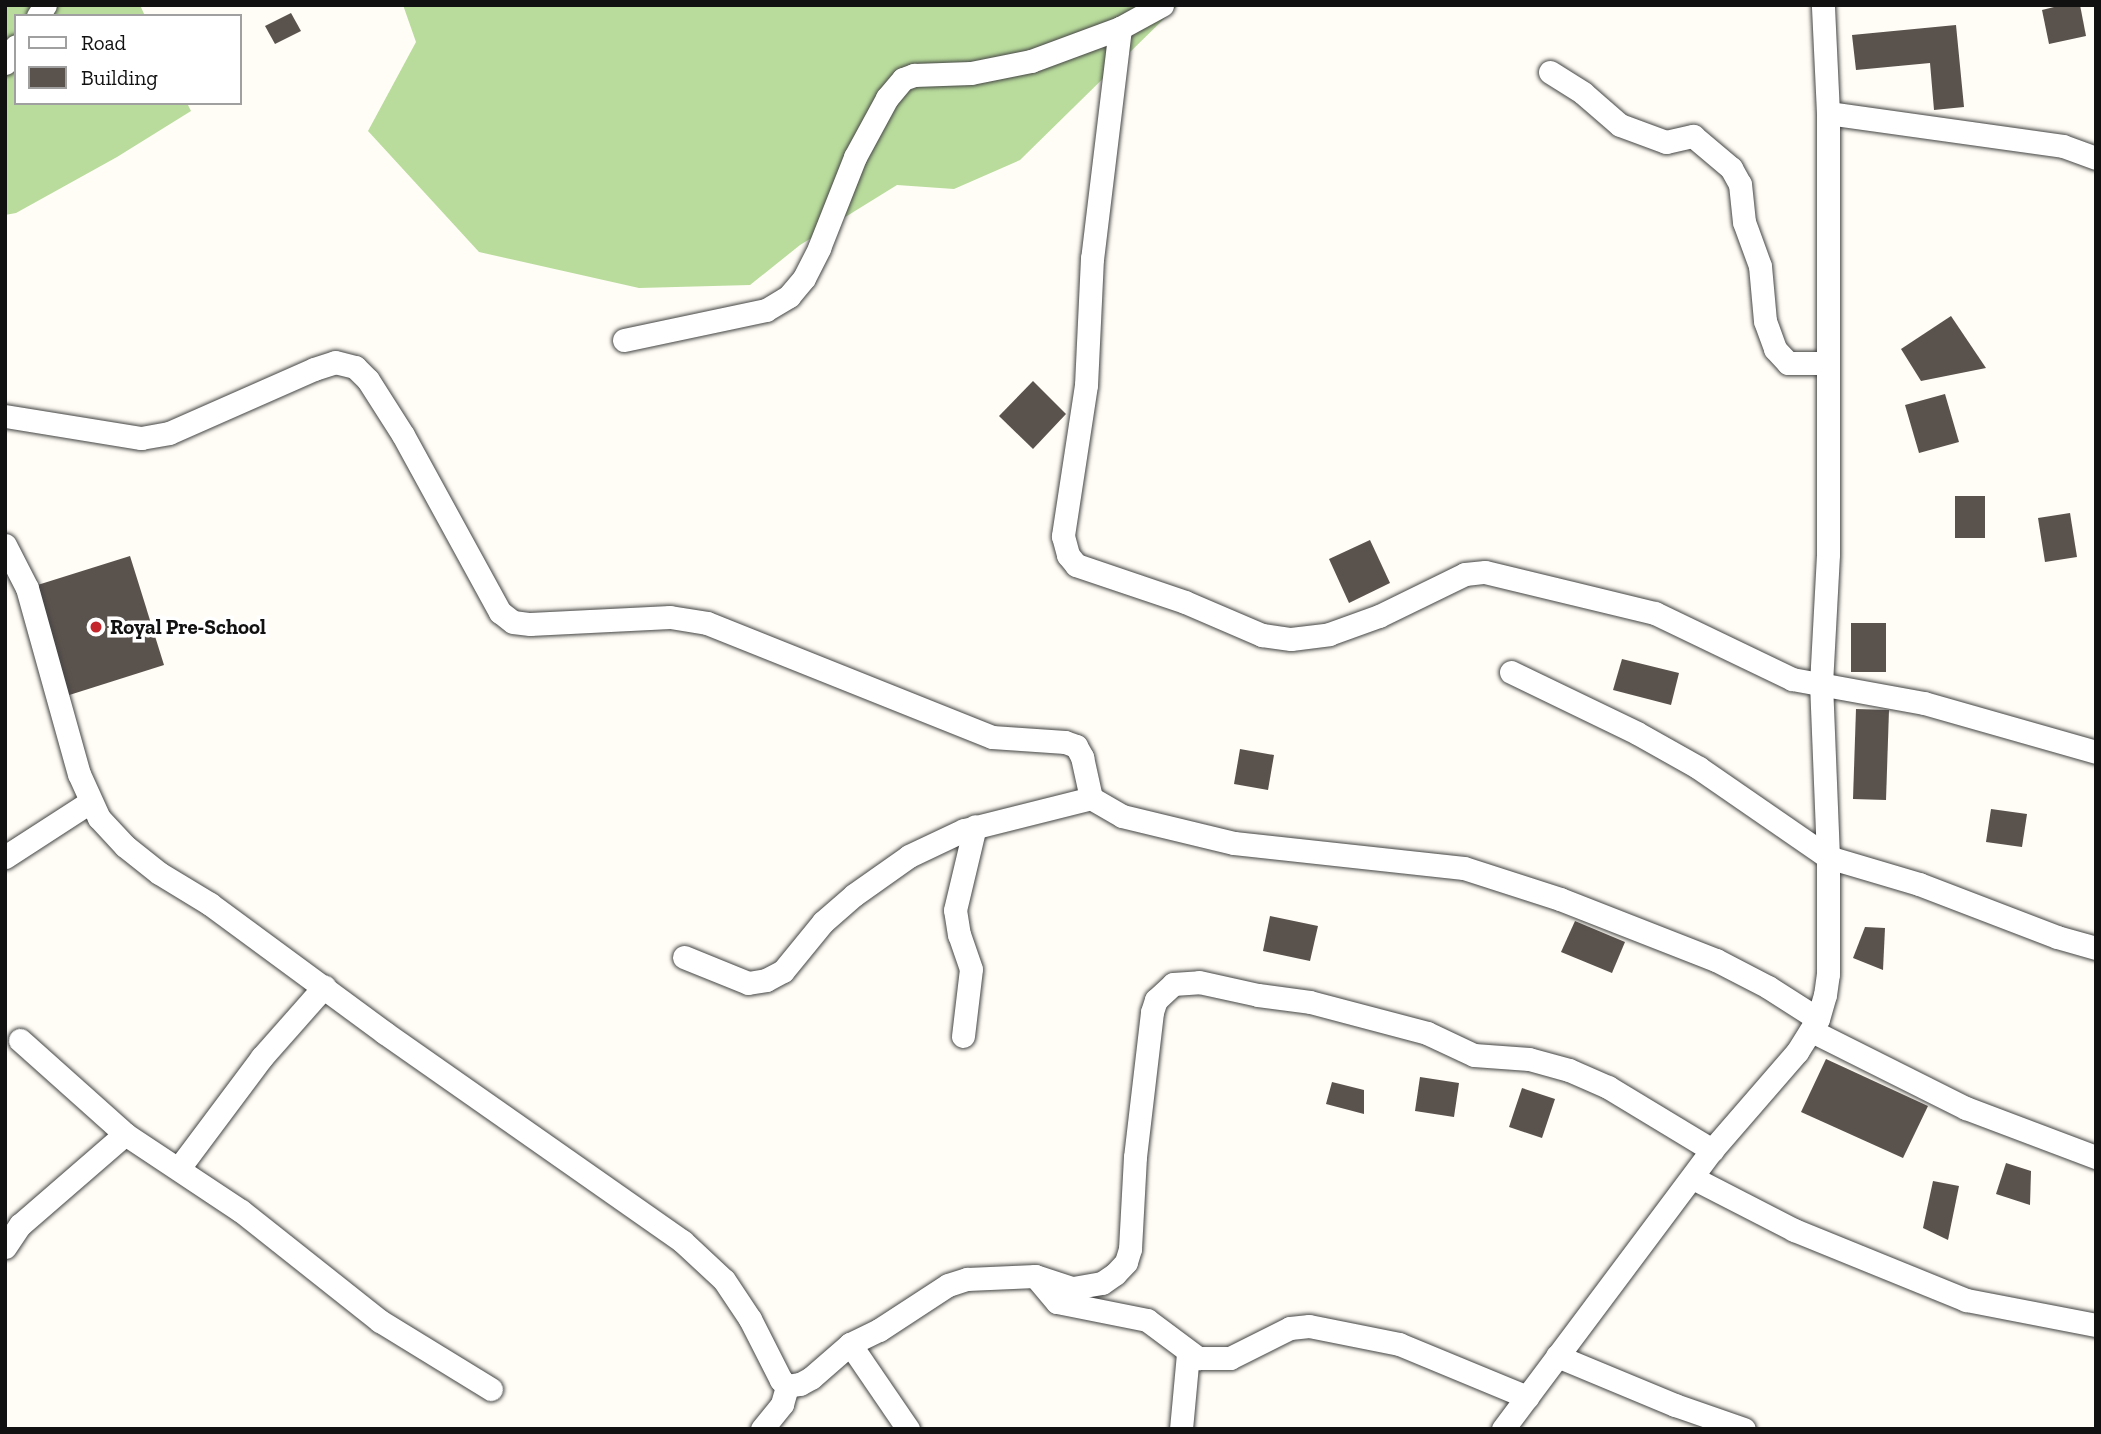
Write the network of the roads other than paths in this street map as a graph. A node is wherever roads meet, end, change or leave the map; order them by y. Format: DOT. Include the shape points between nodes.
graph roads {
  1 [pos="1162,5"];
  2 [pos="1823,5"];
  3 [pos="1119,28"];
  4 [pos="1550,72"];
  5 [pos="1828,113"];
  6 [pos="2096,158"];
  7 [pos="624,340"];
  8 [pos="1828,363"];
  9 [pos="5,416"];
  10 [pos="5,545"];
  11 [pos="1511,672"];
  12 [pos="1821,684"];
  13 [pos="2096,752"];
  14 [pos="1091,798"];
  15 [pos="90,802"];
  16 [pos="975,826"];
  17 [pos="5,857"];
  18 [pos="1828,857"];
  19 [pos="2096,948"];
  20 [pos="684,957"];
  21 [pos="324,987"];
  22 [pos="1815,1025"];
  23 [pos="963,1036"];
  24 [pos="20,1040"];
  25 [pos="125,1134"];
  26 [pos="1712,1150"];
  27 [pos="2096,1157"];
  28 [pos="179,1168"];
  29 [pos="1693,1178"];
  30 [pos="20,1218"];
  31 [pos="5,1247"];
  32 [pos="1035,1276"];
  33 [pos="2096,1325"];
  34 [pos="850,1344"];
  35 [pos="1188,1353"];
  36 [pos="1557,1356"];
  37 [pos="788,1386"];
  38 [pos="491,1389"];
  39 [pos="1527,1397"];
  40 [pos="762,1429"];
  41 [pos="908,1429"];
  42 [pos="1181,1429"];
  43 [pos="1503,1429"];
  44 [pos="1744,1429"];
  1 -- 3 [label="street"];
  2 -- 5 [label="street"];
  3 -- 7 [label="street" via="1031,61 971,73 903,79 887,98 855,157 804,278 789,296 766,310"];
  3 -- 12 [label="street" via="1092,258 1086,385 1063,536 1076,565 1185,602 1262,635 1291,639 1329,634 1379,617 1465,574 1485,572 1654,613 1772,672"];
  4 -- 8 [label="street" via="1620,125 1666,142 1693,136 1731,168 1740,184 1744,222 1760,266 1765,321 1775,349 1788,363"];
  5 -- 6 [label="street" via="2063,146"];
  5 -- 8 [label="street"];
  8 -- 12 [label="street" via="1828,554"];
  9 -- 14 [label="street" via="141,438 169,433 335,362 355,367 403,435 500,612 513,622 670,617 707,624 992,737 1065,742 1076,747 1082,757"];
  10 -- 15 [label="street" via="27,588"];
  11 -- 18 [label="street" via="1699,768"];
  12 -- 13 [label="street" via="1936,706"];
  12 -- 18 [label="street"];
  14 -- 16 [label="street"];
  14 -- 22 [label="street" via="1122,816 1234,843 1464,868 1560,899 1716,960 1768,987"];
  15 -- 17 [label="street"];
  15 -- 21 [label="street" via="99,818 142,860"];
  16 -- 20 [label="street" via="909,856 854,895 783,971 766,980 748,983"];
  16 -- 23 [label="street" via="956,910 971,969"];
  18 -- 19 [label="street" via="1919,884"];
  18 -- 22 [label="street" via="1828,974"];
  21 -- 28 [label="street" via="262,1057"];
  21 -- 37 [label="street" via="682,1241 724,1280 750,1319 780,1380"];
  22 -- 26 [label="street"];
  22 -- 27 [label="street" via="1966,1108"];
  24 -- 25 [label="street"];
  25 -- 28 [label="street"];
  25 -- 30 [label="street"];
  26 -- 29 [label="street"];
  26 -- 32 [label="street" via="1608,1087 1569,1070 1529,1059 1474,1055 1427,1033 1310,1002 1185,982 1163,990 1152,1012 1126,1262 1102,1283 1091,1286 1073,1288"];
  28 -- 38 [label="street" via="380,1321"];
  29 -- 33 [label="street" via="1794,1230 1966,1300"];
  29 -- 36 [label="street"];
  30 -- 31 [label="street"];
  32 -- 34 [label="street" via="967,1279"];
  32 -- 35 [label="street" via="1057,1302 1147,1320"];
  34 -- 37 [label="street" via="811,1378"];
  34 -- 41 [label="street"];
  35 -- 39 [label="street" via="1210,1360 1230,1359 1290,1328 1309,1326 1399,1343"];
  35 -- 42 [label="street"];
  36 -- 39 [label="street"];
  36 -- 44 [label="street"];
  37 -- 40 [label="street" via="782,1404"];
  39 -- 43 [label="street"];
}
